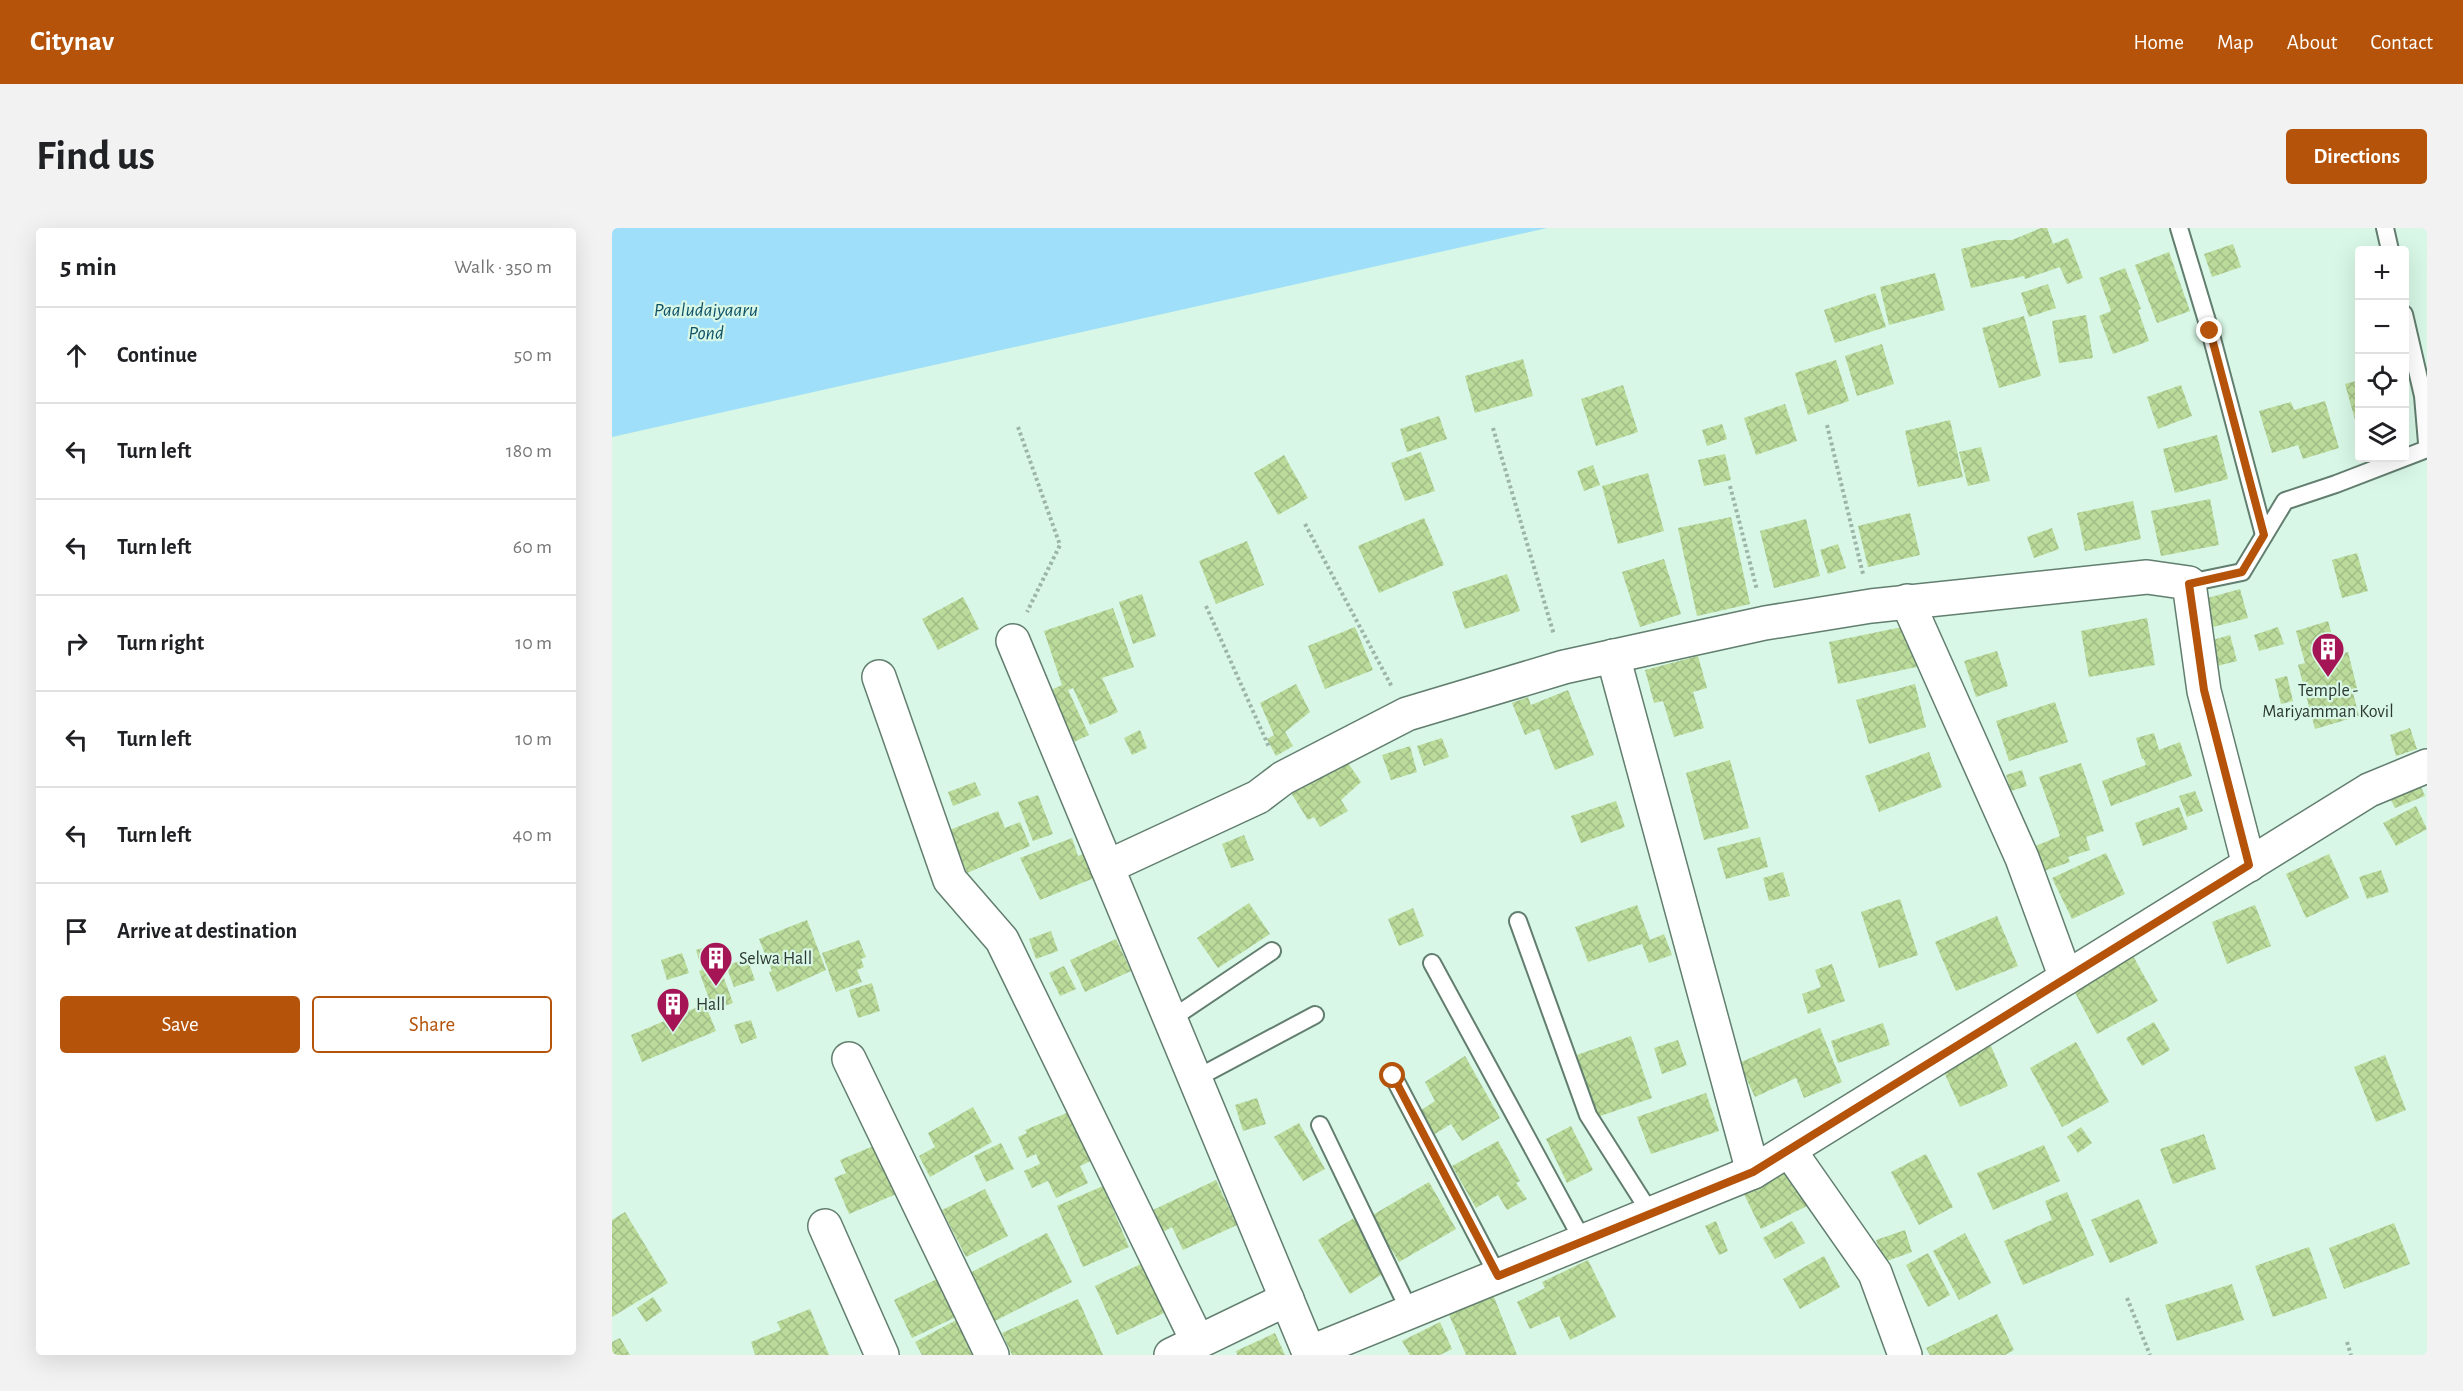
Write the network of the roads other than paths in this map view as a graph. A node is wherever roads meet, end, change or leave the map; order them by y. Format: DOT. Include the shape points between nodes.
graph roads {
  1 [pos="2179,228"];
  2 [pos="2385,228"];
  3 [pos="2389,246"];
  4 [pos="2409,336"];
  5 [pos="2427,443"];
  6 [pos="2427,449"];
  7 [pos="2264,535"];
  8 [pos="2189,584"];
  9 [pos="1907,601"];
  10 [pos="1013,641"];
  11 [pos="1613,656"];
  12 [pos="879,677"];
  13 [pos="2427,766"];
  14 [pos="2249,865"];
  15 [pos="1107,867"];
  16 [pos="1518,921"];
  17 [pos="1272,951"];
  18 [pos="1432,963"];
  19 [pos="2066,978"];
  20 [pos="1315,1015"];
  21 [pos="1171,1019"];
  22 [pos="849,1059"];
  23 [pos="1393,1076"];
  24 [pos="1195,1078"];
  25 [pos="1320,1125"];
  26 [pos="1789,1150"];
  27 [pos="1753,1172"];
  28 [pos="1651,1214"];
  29 [pos="825,1226"];
  30 [pos="1583,1241"];
  31 [pos="1498,1276"];
  32 [pos="1287,1299"];
  33 [pos="1410,1312"];
  34 [pos="1184,1348"];
  35 [pos="1310,1354"];
  36 [pos="882,1355"];
  37 [pos="992,1355"];
  38 [pos="1905,1355"];
  1 -- 7 [label="lane"];
  2 -- 3 [label="lane"];
  4 -- 5 [label="lane" via="2423,396"];
  6 -- 7 [label="lane" via="2285,501"];
  7 -- 8 [label="lane" via="2242,572"];
  8 -- 9 [label="street" via="2148,577"];
  8 -- 14 [label="street" via="2204,690"];
  9 -- 11 [label="street" via="1765,623"];
  9 -- 19 [label="street" via="2022,858"];
  10 -- 15 [label="street"];
  11 -- 15 [label="street" via="1407,714 1283,778 1258,797"];
  11 -- 27 [label="street"];
  12 -- 34 [label="street" via="950,880 1002,940"];
  13 -- 14 [label="street" via="2369,790"];
  14 -- 19 [label="street"];
  15 -- 21 [label="street"];
  16 -- 28 [label="lane" via="1588,1114"];
  17 -- 21 [label="lane"];
  18 -- 30 [label="lane"];
  19 -- 26 [label="street"];
  20 -- 24 [label="lane"];
  21 -- 24 [label="street"];
  22 -- 37 [label="street"];
  23 -- 31 [label="lane"];
  24 -- 32 [label="street"];
  25 -- 33 [label="lane"];
  26 -- 27 [label="street"];
  26 -- 38 [label="street" via="1875,1273"];
  27 -- 28 [label="street"];
  28 -- 30 [label="street"];
  29 -- 36 [label="street"];
  30 -- 31 [label="street"];
  31 -- 33 [label="street"];
  32 -- 34 [label="street"];
  32 -- 35 [label="street"];
  33 -- 35 [label="street"];
}
